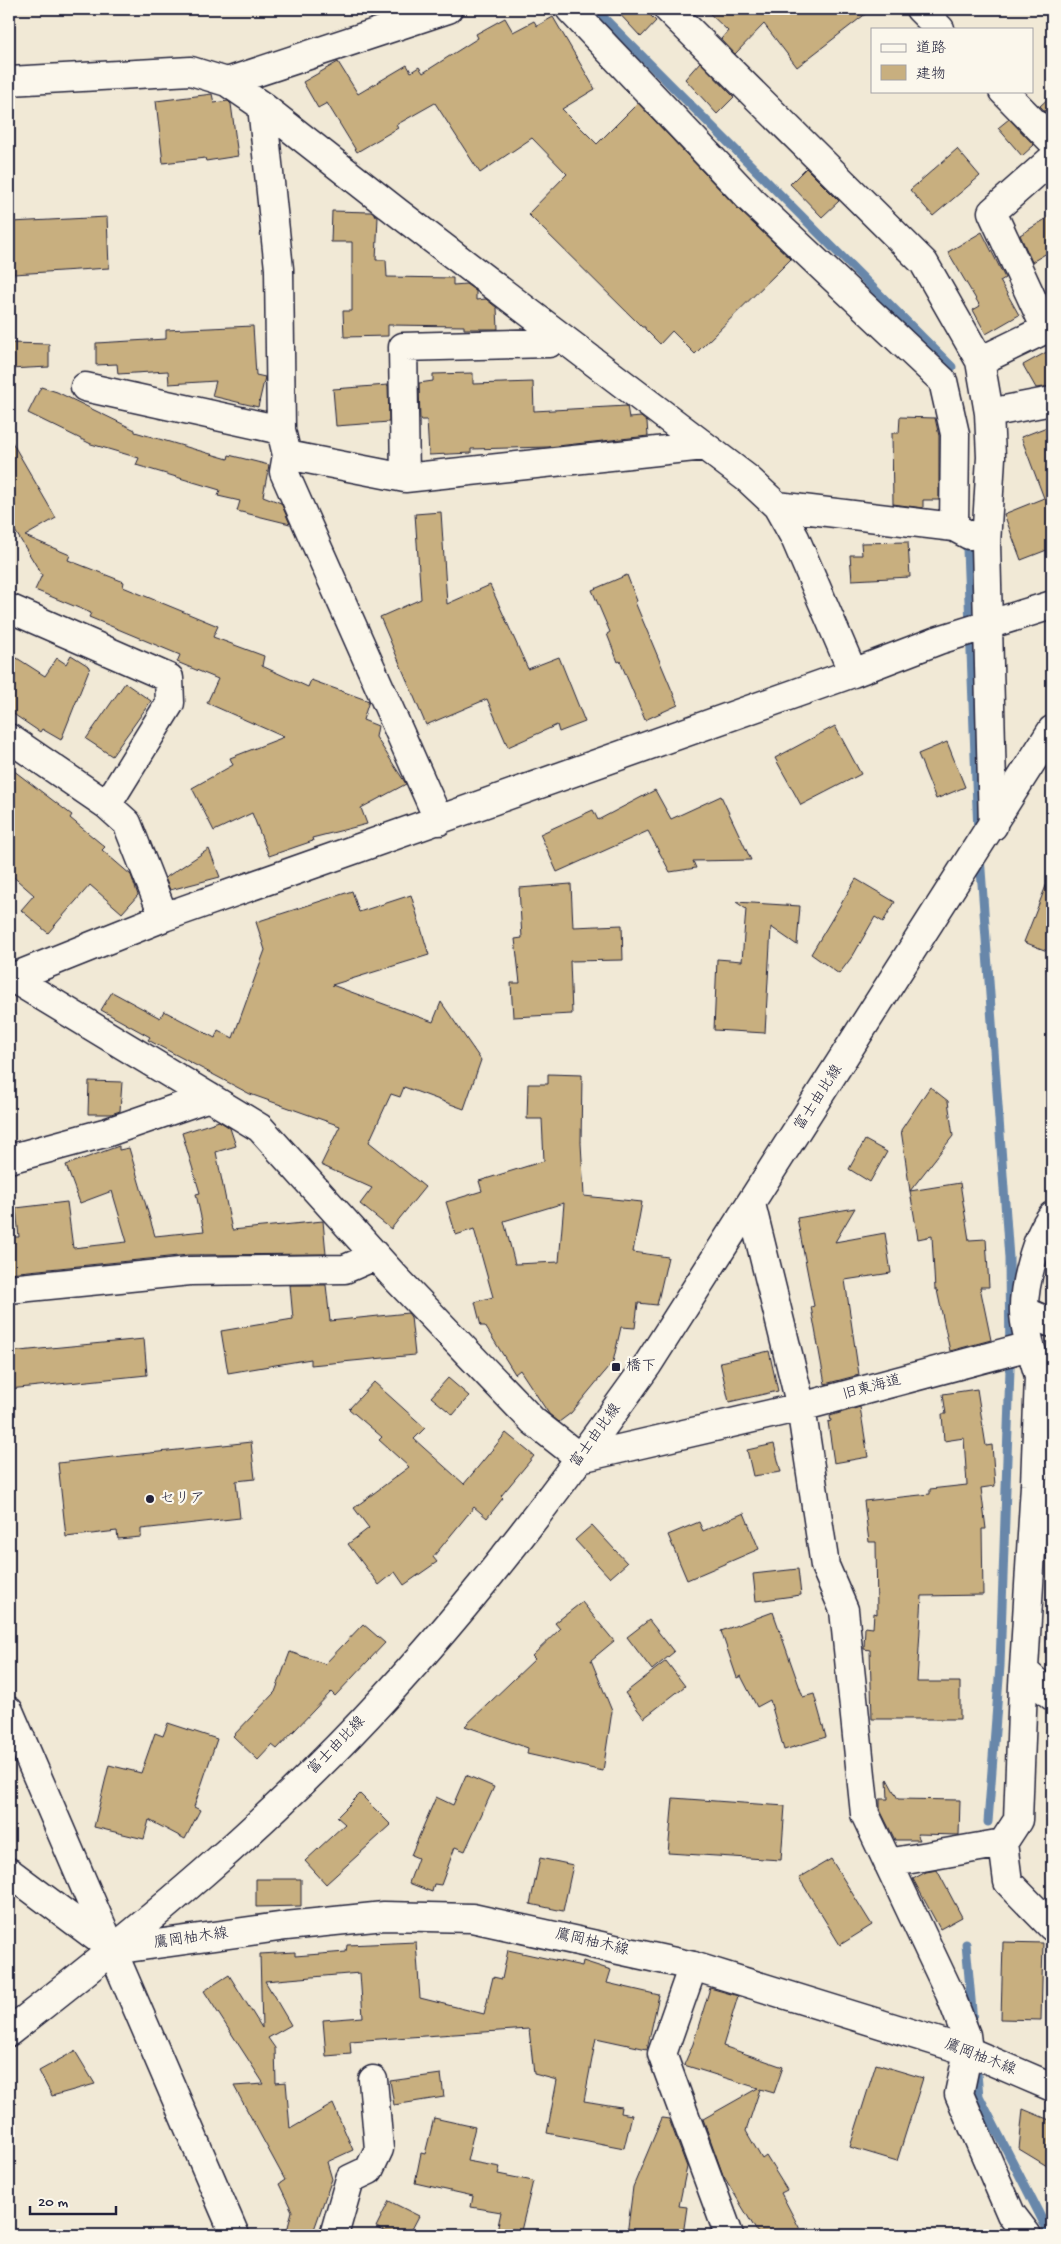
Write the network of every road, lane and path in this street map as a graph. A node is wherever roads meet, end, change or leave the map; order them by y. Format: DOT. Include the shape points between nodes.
graph roads {
  1 [pos="448,9"];
  2 [pos="570,9"];
  3 [pos="920,9"];
  4 [pos="675,11"];
  5 [pos="939,28"];
  6 [pos="9,81"];
  7 [pos="227,82"];
  8 [pos="1004,92"];
  9 [pos="262,106"];
  10 [pos="1052,141"];
  11 [pos="1052,159"];
  12 [pos="556,334"];
  13 [pos="980,361"];
  14 [pos="85,387"];
  15 [pos="1052,401"];
  16 [pos="989,413"];
  17 [pos="284,442"];
  18 [pos="704,446"];
  19 [pos="406,478"];
  20 [pos="777,506"];
  21 [pos="954,527"];
  22 [pos="986,544"];
  23 [pos="1052,605"];
  24 [pos="9,610"];
  25 [pos="986,627"];
  26 [pos="853,673"];
  27 [pos="1052,730"];
  28 [pos="9,738"];
  29 [pos="107,805"];
  30 [pos="439,821"];
  31 [pos="992,826"];
  32 [pos="164,918"];
  33 [pos="9,978"];
  34 [pos="209,1097"];
  35 [pos="9,1159"];
  36 [pos="751,1204"];
  37 [pos="1052,1216"];
  38 [pos="375,1256"];
  39 [pos="9,1289"];
  40 [pos="1024,1311"];
  41 [pos="1052,1323"];
  42 [pos="1030,1346"];
  43 [pos="801,1407"];
  44 [pos="580,1458"];
  45 [pos="1044,1491"];
  46 [pos="1024,1671"];
  47 [pos="1052,1696"];
  48 [pos="9,1711"];
  49 [pos="1003,1843"];
  50 [pos="888,1863"];
  51 [pos="9,1872"];
  52 [pos="1052,1927"];
  53 [pos="113,1950"];
  54 [pos="693,1966"];
  55 [pos="9,2032"];
  56 [pos="968,2051"];
  57 [pos="373,2080"];
  58 [pos="1052,2087"];
  59 [pos="235,2235"];
  60 [pos="334,2235"];
  61 [pos="729,2235"];
  62 [pos="1027,2235"];
  1 -- 7 [label="street"];
  2 -- 21 [label="street" via="751,200 944,381 955,434"];
  3 -- 5 [label="street"];
  4 -- 13 [label="street" via="924,263"];
  6 -- 7 [label="street" via="191,71"];
  7 -- 9 [label="street"];
  8 -- 10 [label="street"];
  9 -- 12 [label="street"];
  9 -- 17 [label="street" via="279,269"];
  11 -- 13 [label="street" via="992,212 1046,329"];
  12 -- 18 [label="street"];
  12 -- 19 [label="street" via="549,343 403,346"];
  13 -- 16 [label="street"];
  14 -- 17 [label="street"];
  15 -- 16 [label="street"];
  16 -- 22 [label="street" via="991,457"];
  17 -- 19 [label="street"];
  17 -- 30 [label="street" via="284,472"];
  18 -- 19 [label="street"];
  18 -- 20 [label="street"];
  20 -- 21 [label="street"];
  20 -- 26 [label="street" via="795,538"];
  21 -- 22 [label="street"];
  22 -- 25 [label="street"];
  23 -- 25 [label="street"];
  24 -- 29 [label="street" via="169,678 170,703"];
  25 -- 26 [label="street" via="939,640"];
  25 -- 31 [label="street"];
  26 -- 30 [label="street"];
  27 -- 31 [label="street, 富士由比線"];
  28 -- 29 [label="street"];
  29 -- 32 [label="street" via="127,823"];
  30 -- 32 [label="street"];
  31 -- 36 [label="street, 富士由比線"];
  32 -- 33 [label="street"];
  33 -- 34 [label="street"];
  34 -- 35 [label="street" via="108,1132"];
  34 -- 38 [label="street" via="260,1128"];
  36 -- 43 [label="street"];
  36 -- 44 [label="street, 富士由比線" via="648,1364"];
  37 -- 40 [label="street" via="1044,1227 1028,1280"];
  38 -- 39 [label="street" via="345,1269 190,1271"];
  38 -- 44 [label="street" via="533,1421"];
  40 -- 41 [label="street"];
  40 -- 42 [label="street"];
  42 -- 43 [label="street, 旧東海道"];
  42 -- 45 [label="street" via="1038,1376"];
  43 -- 44 [label="street, 旧東海道"];
  43 -- 50 [label="street" via="826,1566 844,1610 865,1814"];
  44 -- 53 [label="street, 富士由比線" via="473,1597 384,1698 281,1803"];
  45 -- 46 [label="street"];
  46 -- 47 [label="street"];
  46 -- 49 [label="street" via="1018,1820"];
  48 -- 53 [label="street"];
  49 -- 50 [label="street"];
  49 -- 52 [label="street" via="1008,1882"];
  50 -- 56 [label="street" via="950,1994 966,2035"];
  51 -- 53 [label="street"];
  53 -- 54 [label="street, 鷹岡柚木線" via="384,1916 472,1918"];
  53 -- 55 [label="street, 富士由比線"];
  53 -- 59 [label="street"];
  54 -- 56 [label="street, 鷹岡柚木線"];
  54 -- 61 [label="street" via="662,2054"];
  56 -- 58 [label="street, 鷹岡柚木線"];
  56 -- 62 [label="street" via="959,2094 1011,2214"];
  57 -- 60 [label="street" via="378,2149 369,2170 350,2179"];
}
